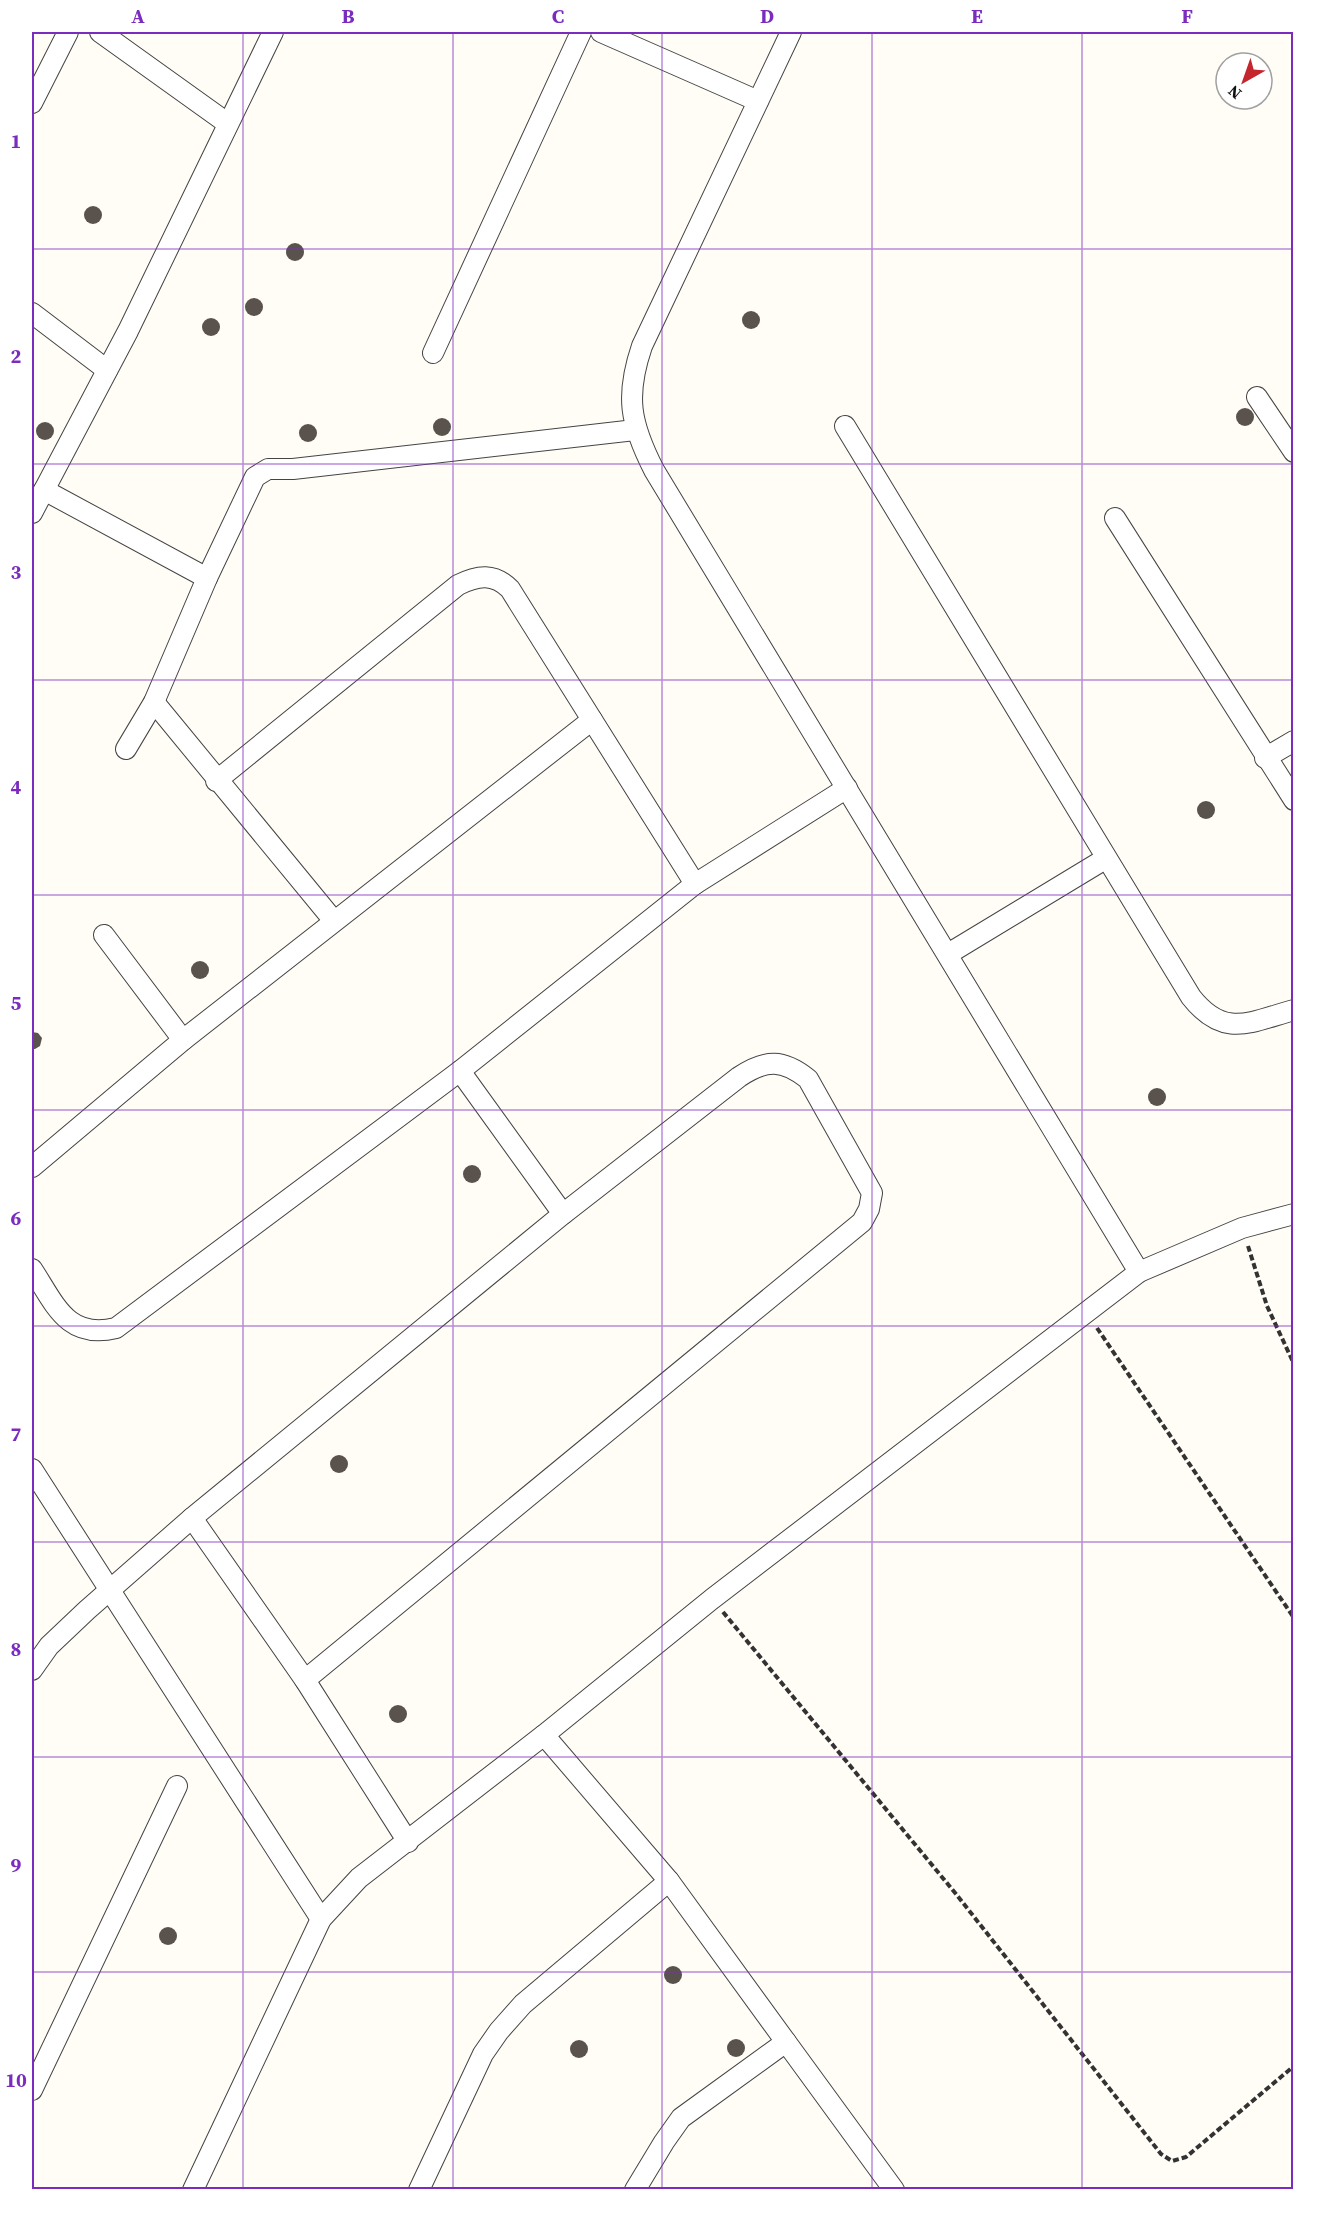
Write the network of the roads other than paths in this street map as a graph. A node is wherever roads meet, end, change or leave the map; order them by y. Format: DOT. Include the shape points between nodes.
graph roads {
  1 [pos="68,32"];
  2 [pos="100,32"];
  3 [pos="273,32"];
  4 [pos="581,32"];
  5 [pos="601,32"];
  6 [pos="791,32"];
  7 [pos="758,100"];
  8 [pos="32,103"];
  9 [pos="227,123"];
  10 [pos="32,313"];
  11 [pos="433,352"];
  12 [pos="107,370"];
  13 [pos="1257,397"];
  14 [pos="844,426"];
  15 [pos="635,429"];
  16 [pos="1293,452"];
  17 [pos="44,490"];
  18 [pos="32,513"];
  19 [pos="1115,518"];
  20 [pos="207,578"];
  21 [pos="154,702"];
  22 [pos="592,720"];
  23 [pos="1293,741"];
  24 [pos="126,749"];
  25 [pos="1265,758"];
  26 [pos="216,781"];
  27 [pos="846,788"];
  28 [pos="1293,800"];
  29 [pos="1105,859"];
  30 [pos="695,884"];
  31 [pos="334,921"];
  32 [pos="104,935"];
  33 [pos="948,954"];
  34 [pos="1293,1010"];
  35 [pos="183,1040"];
  36 [pos="460,1071"];
  37 [pos="32,1167"];
  38 [pos="563,1214"];
  39 [pos="1293,1214"];
  40 [pos="32,1269"];
  41 [pos="1139,1272"];
  42 [pos="32,1469"];
  43 [pos="192,1518"];
  44 [pos="110,1589"];
  45 [pos="32,1670"];
  46 [pos="304,1680"];
  47 [pos="544,1735"];
  48 [pos="177,1786"];
  49 [pos="408,1842"];
  50 [pos="669,1881"];
  51 [pos="321,1919"];
  52 [pos="786,2042"];
  53 [pos="32,2090"];
  54 [pos="885,2186"];
  55 [pos="193,2190"];
  56 [pos="419,2190"];
  57 [pos="635,2190"];
  1 -- 8 [label="street"];
  2 -- 9 [label="street"];
  3 -- 9 [label="street"];
  4 -- 11 [label="street"];
  5 -- 7 [label="street"];
  6 -- 7 [label="street"];
  7 -- 15 [label="street" via="642,346 633,373 630,403"];
  9 -- 12 [label="street"];
  10 -- 12 [label="street"];
  12 -- 17 [label="street"];
  13 -- 16 [label="street"];
  14 -- 29 [label="street"];
  15 -- 20 [label="street" via="268,469 255,477"];
  15 -- 27 [label="street" via="654,470"];
  17 -- 18 [label="street"];
  17 -- 20 [label="street"];
  19 -- 25 [label="street"];
  20 -- 21 [label="street"];
  21 -- 24 [label="street"];
  21 -- 26 [label="street"];
  22 -- 26 [label="street" via="510,589 501,580 481,576 459,585"];
  22 -- 30 [label="street"];
  22 -- 31 [label="street"];
  23 -- 25 [label="street"];
  25 -- 28 [label="street"];
  26 -- 31 [label="street"];
  27 -- 30 [label="street"];
  27 -- 33 [label="street"];
  29 -- 33 [label="street"];
  29 -- 34 [label="street" via="1191,997 1208,1015 1234,1026"];
  30 -- 36 [label="street"];
  31 -- 35 [label="street"];
  32 -- 35 [label="street"];
  33 -- 41 [label="street"];
  35 -- 37 [label="street"];
  36 -- 38 [label="street"];
  36 -- 40 [label="street" via="116,1328 90,1332 68,1321"];
  38 -- 43 [label="street"];
  38 -- 46 [label="street" via="739,1077 756,1066 770,1064 796,1070 808,1079 872,1193 869,1209 851,1232"];
  39 -- 41 [label="street" via="1242,1228"];
  41 -- 47 [label="street" via="712,1599"];
  42 -- 44 [label="street"];
  43 -- 44 [label="street"];
  43 -- 46 [label="street"];
  44 -- 45 [label="street" via="49,1646"];
  44 -- 51 [label="street"];
  46 -- 49 [label="street"];
  47 -- 49 [label="street"];
  47 -- 50 [label="street"];
  48 -- 53 [label="street"];
  49 -- 51 [label="street" via="359,1878"];
  50 -- 52 [label="street"];
  50 -- 56 [label="street" via="523,2004 499,2031 483,2054"];
  51 -- 55 [label="street"];
  52 -- 54 [label="street"];
  52 -- 57 [label="street" via="681,2118"];
}
